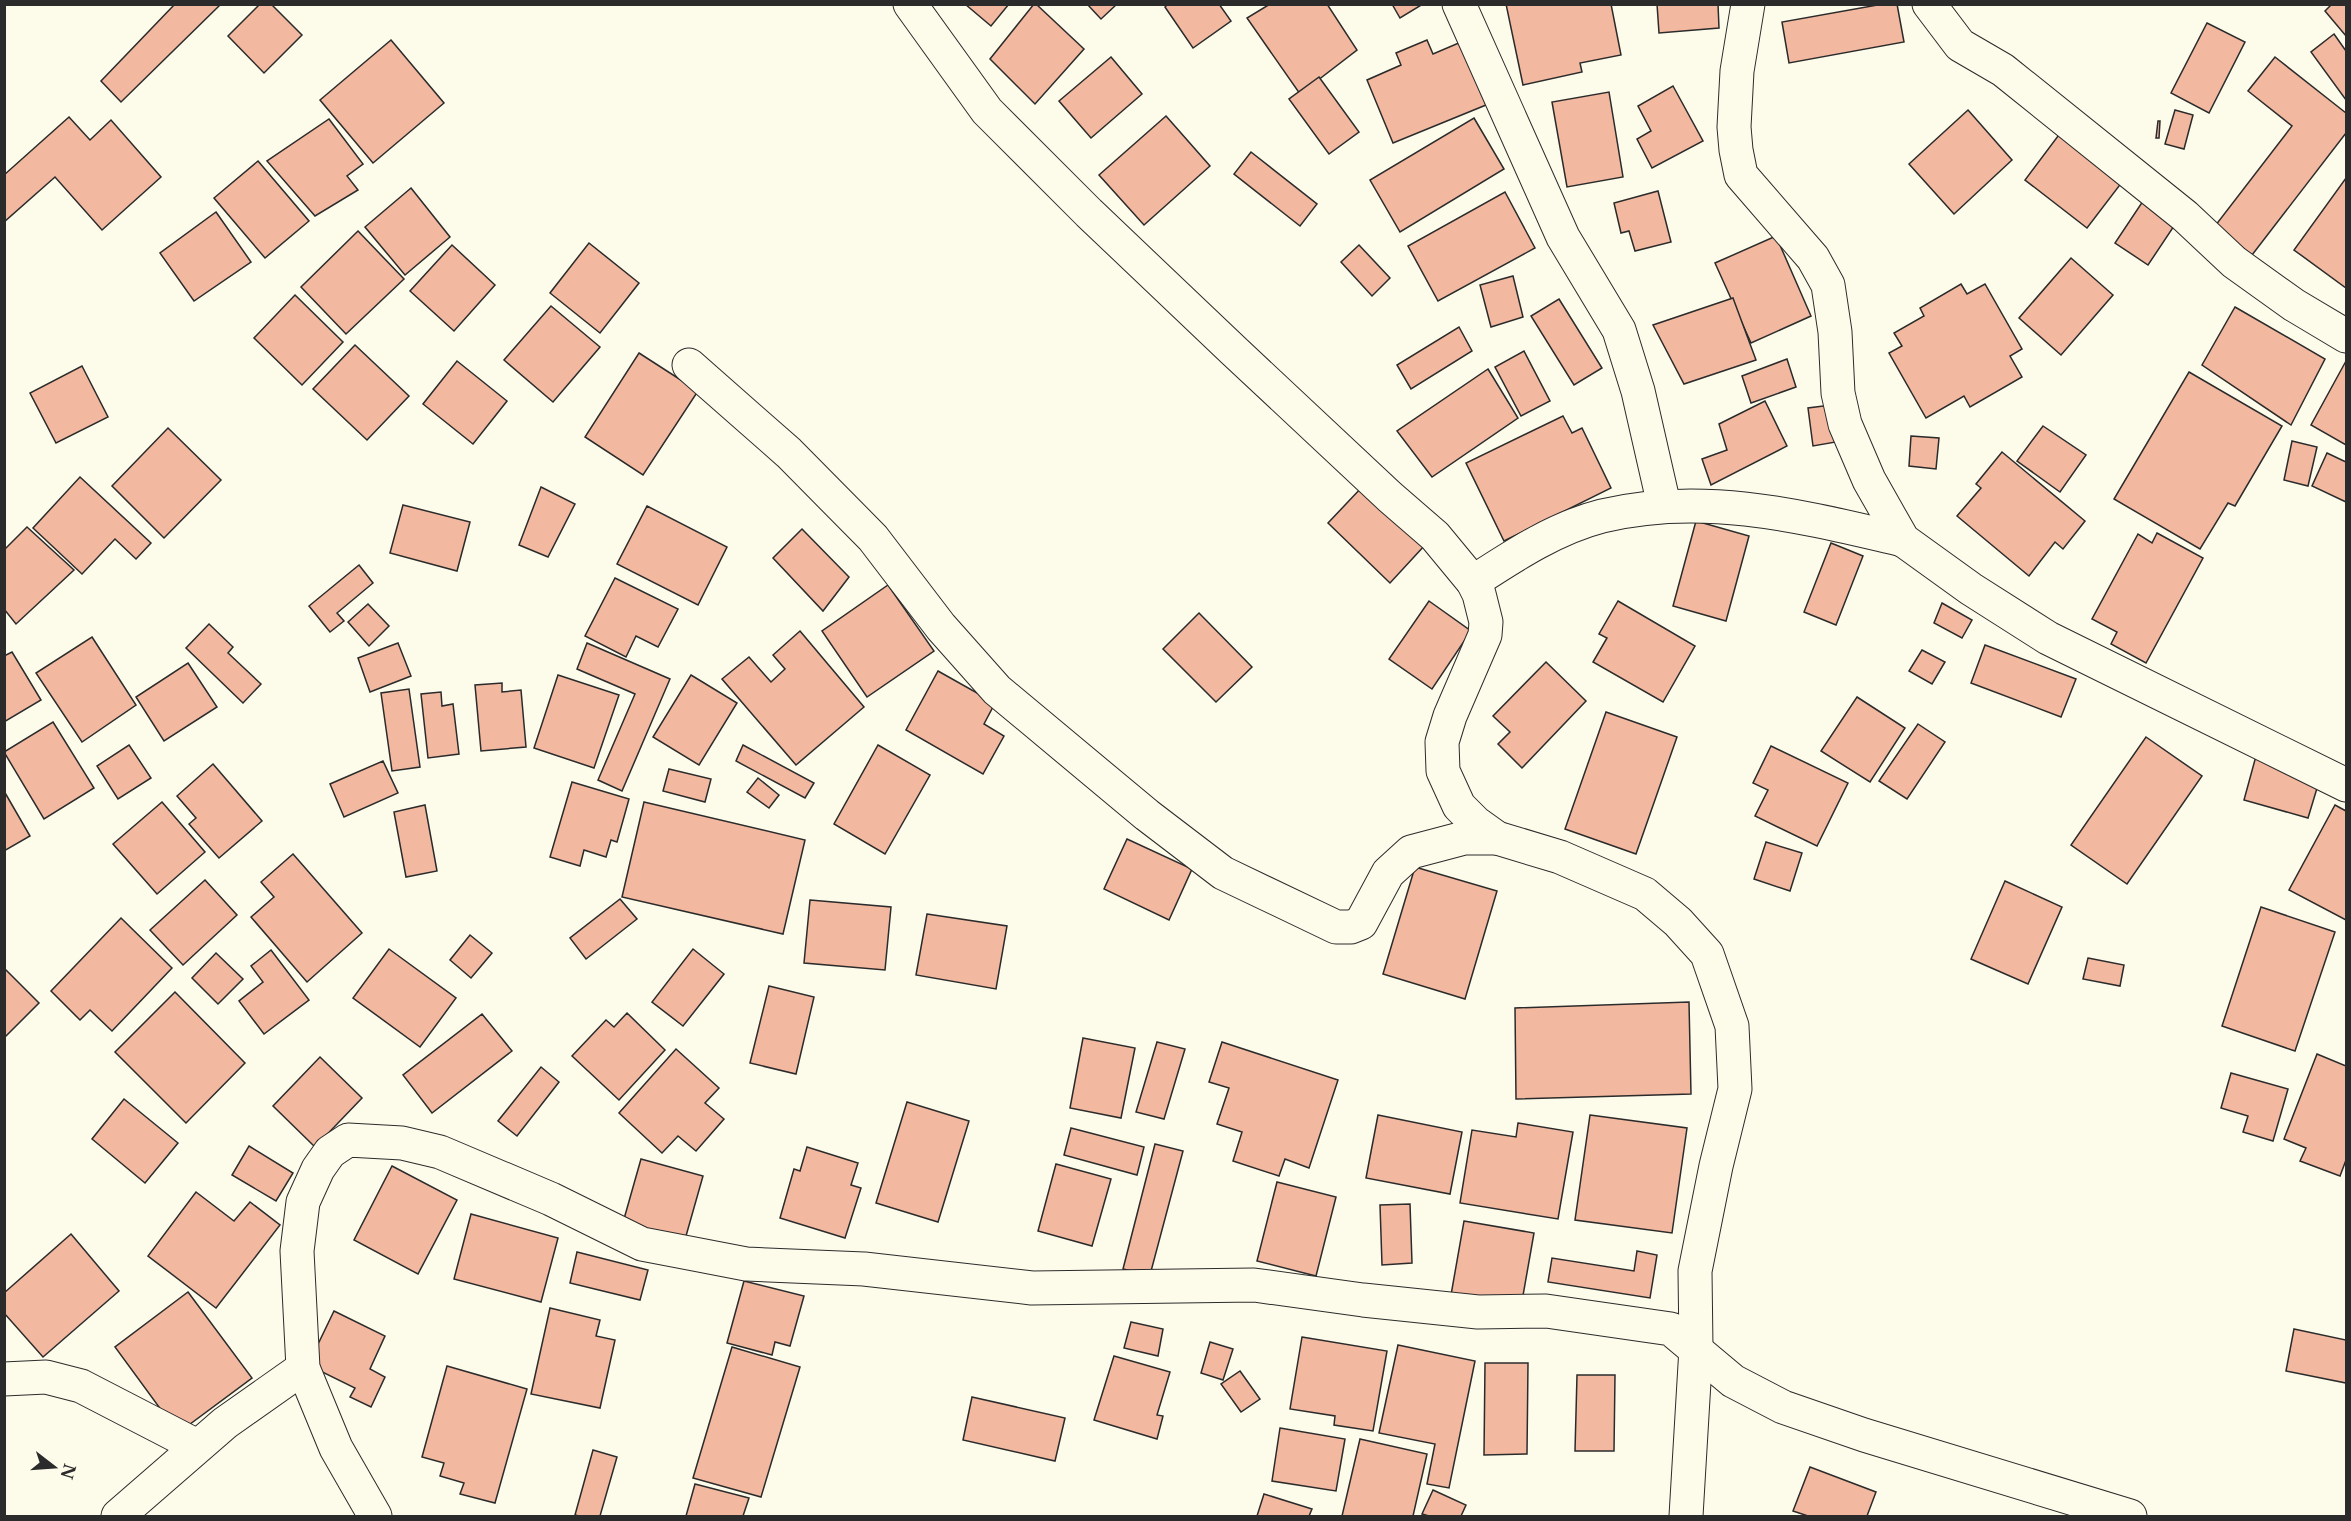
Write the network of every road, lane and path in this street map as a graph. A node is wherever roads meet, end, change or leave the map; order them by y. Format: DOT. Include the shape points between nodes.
graph roads {
  1 [pos="910,4"];
  2 [pos="1459,4"];
  3 [pos="1748,4"];
  4 [pos="1929,4"];
  5 [pos="2346,336"];
  6 [pos="689,365"];
  7 [pos="1664,505"];
  8 [pos="1903,540"];
  9 [pos="1473,582"];
  10 [pos="2346,785"];
  11 [pos="1497,838"];
  12 [pos="1696,1348"];
  13 [pos="303,1368"];
  14 [pos="4,1379"];
  15 [pos="197,1446"];
  16 [pos="118,1516"];
  17 [pos="375,1516"];
  18 [pos="1686,1516"];
  19 [pos="2130,1516"];
  1 -- 9 [label="street" via="987,111 1242,358 1436,536"];
  2 -- 7 [label="street" via="1563,237 1619,330 1638,391"];
  3 -- 8 [label="street" via="1737,71 1734,127 1741,175 1814,258 1828,285 1838,393 1845,424 1869,480"];
  4 -- 5 [label="street" via="1960,45 2003,70 2185,216 2234,262"];
  6 -- 11 [label="street" via="789,453 873,538 941,627 997,690 1223,873 1336,927 1351,927 1361,922 1388,873 1411,852 1464,838"];
  7 -- 8 [label="street" via="1712,505 1802,516"];
  7 -- 9 [label="street" via="1601,516 1550,536"];
  8 -- 10 [label="street" via="2048,638"];
  9 -- 11 [label="street" via="1486,622 1485,635 1450,716 1442,742 1443,771 1460,806"];
  11 -- 12 [label="street" via="1560,857 1645,894 1707,954 1732,1026 1735,1089 1695,1271"];
  12 -- 13 [label="street" via="1671,1329 1546,1311 1478,1312 1254,1285 1032,1288 864,1269 746,1264 642,1244 551,1199 440,1152 402,1143 348,1140 330,1152 303,1202 297,1251"];
  12 -- 18 [label="street"];
  12 -- 19 [label="street" via="1733,1381 1783,1407"];
  13 -- 15 [label="street"];
  13 -- 17 [label="street" via="336,1448"];
  14 -- 15 [label="street" via="46,1377 81,1386"];
  15 -- 16 [label="street"];
}
